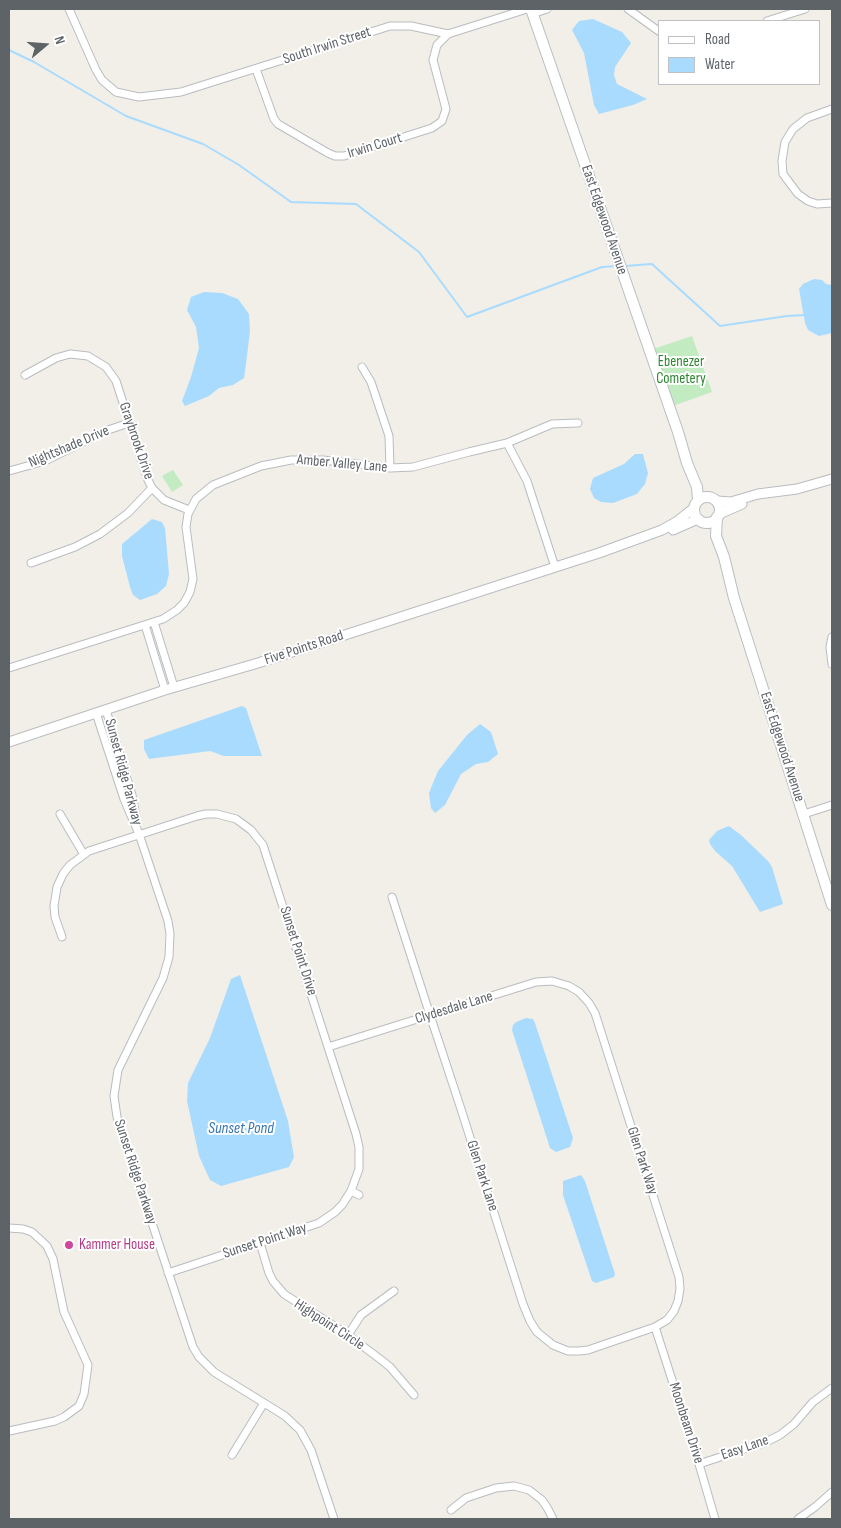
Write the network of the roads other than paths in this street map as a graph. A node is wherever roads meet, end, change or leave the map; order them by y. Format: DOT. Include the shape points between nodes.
graph roads {
  1 [pos="69,9"];
  2 [pos="547,9"];
  3 [pos="628,9"];
  4 [pos="800,9"];
  5 [pos="530,11"];
  6 [pos="770,20"];
  7 [pos="658,31"];
  8 [pos="448,34"];
  9 [pos="256,69"];
  10 [pos="832,109"];
  11 [pos="832,204"];
  12 [pos="362,368"];
  13 [pos="25,375"];
  14 [pos="129,423"];
  15 [pos="578,423"];
  16 [pos="678,432"];
  17 [pos="507,443"];
  18 [pos="390,468"];
  19 [pos="9,471"];
  20 [pos="832,479"];
  21 [pos="152,488"];
  22 [pos="713,499"];
  23 [pos="696,504"];
  24 [pos="189,510"];
  25 [pos="718,516"];
  26 [pos="700,521"];
  27 [pos="599,553"];
  28 [pos="31,563"];
  29 [pos="555,567"];
  30 [pos="732,589"];
  31 [pos="154,622"];
  32 [pos="145,625"];
  33 [pos="832,637"];
  34 [pos="832,664"];
  35 [pos="9,668"];
  36 [pos="174,687"];
  37 [pos="165,690"];
  38 [pos="106,710"];
  39 [pos="96,713"];
  40 [pos="9,742"];
  41 [pos="832,805"];
  42 [pos="60,814"];
  43 [pos="804,814"];
  44 [pos="139,834"];
  45 [pos="84,854"];
  46 [pos="392,897"];
  47 [pos="832,905"];
  48 [pos="62,938"];
  49 [pos="580,992"];
  50 [pos="430,1015"];
  51 [pos="328,1047"];
  52 [pos="351,1191"];
  53 [pos="359,1195"];
  54 [pos="9,1228"];
  55 [pos="260,1243"];
  56 [pos="168,1273"];
  57 [pos="394,1291"];
  58 [pos="655,1328"];
  59 [pos="348,1335"];
  60 [pos="832,1388"];
  61 [pos="414,1395"];
  62 [pos="264,1403"];
  63 [pos="9,1431"];
  64 [pos="232,1455"];
  65 [pos="699,1464"];
  66 [pos="832,1492"];
  67 [pos="451,1510"];
  68 [pos="334,1519"];
  69 [pos="553,1519"];
  70 [pos="715,1519"];
  71 [pos="798,1519"];
  1 -- 9 [label="street, South Irwin Street" via="99,75 111,88 127,96 181,92"];
  2 -- 5 [label="street"];
  3 -- 7 [label="street"];
  4 -- 6 [label="street"];
  5 -- 8 [label="street"];
  5 -- 16 [label="main road, East Edgewood Avenue"];
  8 -- 9 [label="street, South Irwin Street" via="412,26 393,26"];
  8 -- 9 [label="street, Irwin Court" via="437,45 434,60 446,110 442,121 432,128 344,156 328,154 278,124"];
  10 -- 11 [label="street" via="807,118 793,129 782,152 783,174 798,194 817,204"];
  12 -- 18 [label="street" via="389,436"];
  13 -- 14 [label="street, Graybrook Drive" via="64,355 78,354 96,359 114,378"];
  14 -- 19 [label="street, Nightshade Drive" via="44,461"];
  14 -- 21 [label="street, Graybrook Drive"];
  15 -- 17 [label="street, Amber Valley Lane" via="552,424"];
  16 -- 22 [label="main road, East Edgewood Avenue" via="701,483"];
  16 -- 23 [label="main road, East Edgewood Avenue" via="697,487"];
  17 -- 18 [label="street, Amber Valley Lane" via="421,466"];
  17 -- 29 [label="street" via="527,482"];
  18 -- 24 [label="street, Amber Valley Lane" via="312,459 289,460 251,470 208,488"];
  20 -- 22 [label="street" via="731,502"];
  20 -- 25 [label="street" via="799,492 749,502"];
  21 -- 24 [label="street, Graybrook Drive" via="164,500"];
  21 -- 28 [label="street" via="106,530 82,544"];
  22 -- 23 [label="main road" via="705,497"];
  22 -- 25 [label="main road" via="719,505"];
  23 -- 26 [label="main road" via="694,512"];
  23 -- 27 [label="street" via="662,530"];
  24 -- 31 [label="street" via="186,527 192,570 191,589 177,610"];
  25 -- 26 [label="main road" via="710,522"];
  25 -- 30 [label="main road, East Edgewood Avenue" via="715,534"];
  26 -- 27 [label="street" via="682,525 644,543"];
  26 -- 30 [label="main road, East Edgewood Avenue"];
  27 -- 29 [label="street, Five Points Road"];
  29 -- 36 [label="street, Five Points Road"];
  30 -- 43 [label="main road, East Edgewood Avenue"];
  31 -- 32 [label="street"];
  31 -- 36 [label="street"];
  32 -- 35 [label="street"];
  32 -- 37 [label="street"];
  33 -- 34 [label="street"];
  36 -- 37 [label="street, Five Points Road"];
  37 -- 38 [label="street, Five Points Road"];
  38 -- 39 [label="street, Five Points Road"];
  38 -- 44 [label="street, Sunset Ridge Parkway" via="132,795"];
  39 -- 40 [label="street, Five Points Road"];
  39 -- 44 [label="street, Sunset Ridge Parkway"];
  41 -- 43 [label="street"];
  42 -- 45 [label="street"];
  43 -- 47 [label="main road, East Edgewood Avenue"];
  44 -- 45 [label="street, Sunset Point Drive"];
  44 -- 51 [label="street, Sunset Point Drive" via="197,816 217,814 236,820 258,837 267,853"];
  44 -- 56 [label="street, Sunset Ridge Parkway" via="168,921 169,957 163,978 118,1070 114,1096 117,1117"];
  45 -- 48 [label="street, Sunset Point Drive" via="64,872 56,893 55,917"];
  46 -- 50 [label="street, Glen Park Lane"];
  49 -- 50 [label="street, Clydesdale Lane" via="552,981 536,982"];
  49 -- 58 [label="street, Glen Park Way" via="595,1013 679,1278 680,1295 674,1311"];
  50 -- 51 [label="street, Clydesdale Lane"];
  50 -- 58 [label="street, Glen Park Lane" via="523,1304 537,1332 553,1345 579,1351"];
  51 -- 52 [label="street, Sunset Point Drive" via="359,1147 359,1169"];
  52 -- 53 [label="street"];
  52 -- 55 [label="street, Sunset Point Way" via="335,1212 320,1222"];
  54 -- 63 [label="street" via="32,1232 47,1246 54,1259 64,1312 88,1365 79,1406 55,1421"];
  55 -- 56 [label="street, Sunset Point Way"];
  55 -- 59 [label="street, Highpoint Circle" via="269,1273 279,1289 290,1300"];
  56 -- 62 [label="street, Sunset Ridge Parkway" via="199,1357 214,1372"];
  57 -- 59 [label="street" via="361,1315"];
  58 -- 65 [label="street, Moonbeam Drive"];
  59 -- 61 [label="street, Highpoint Circle" via="390,1367"];
  60 -- 65 [label="street, Easy Lane" via="813,1402 780,1436"];
  62 -- 64 [label="street"];
  62 -- 68 [label="street, Sunset Ridge Parkway" via="292,1422 306,1439"];
  65 -- 70 [label="street, Moonbeam Drive"];
  66 -- 71 [label="street"];
  67 -- 69 [label="street" via="466,1498 496,1488 531,1487"];
}
